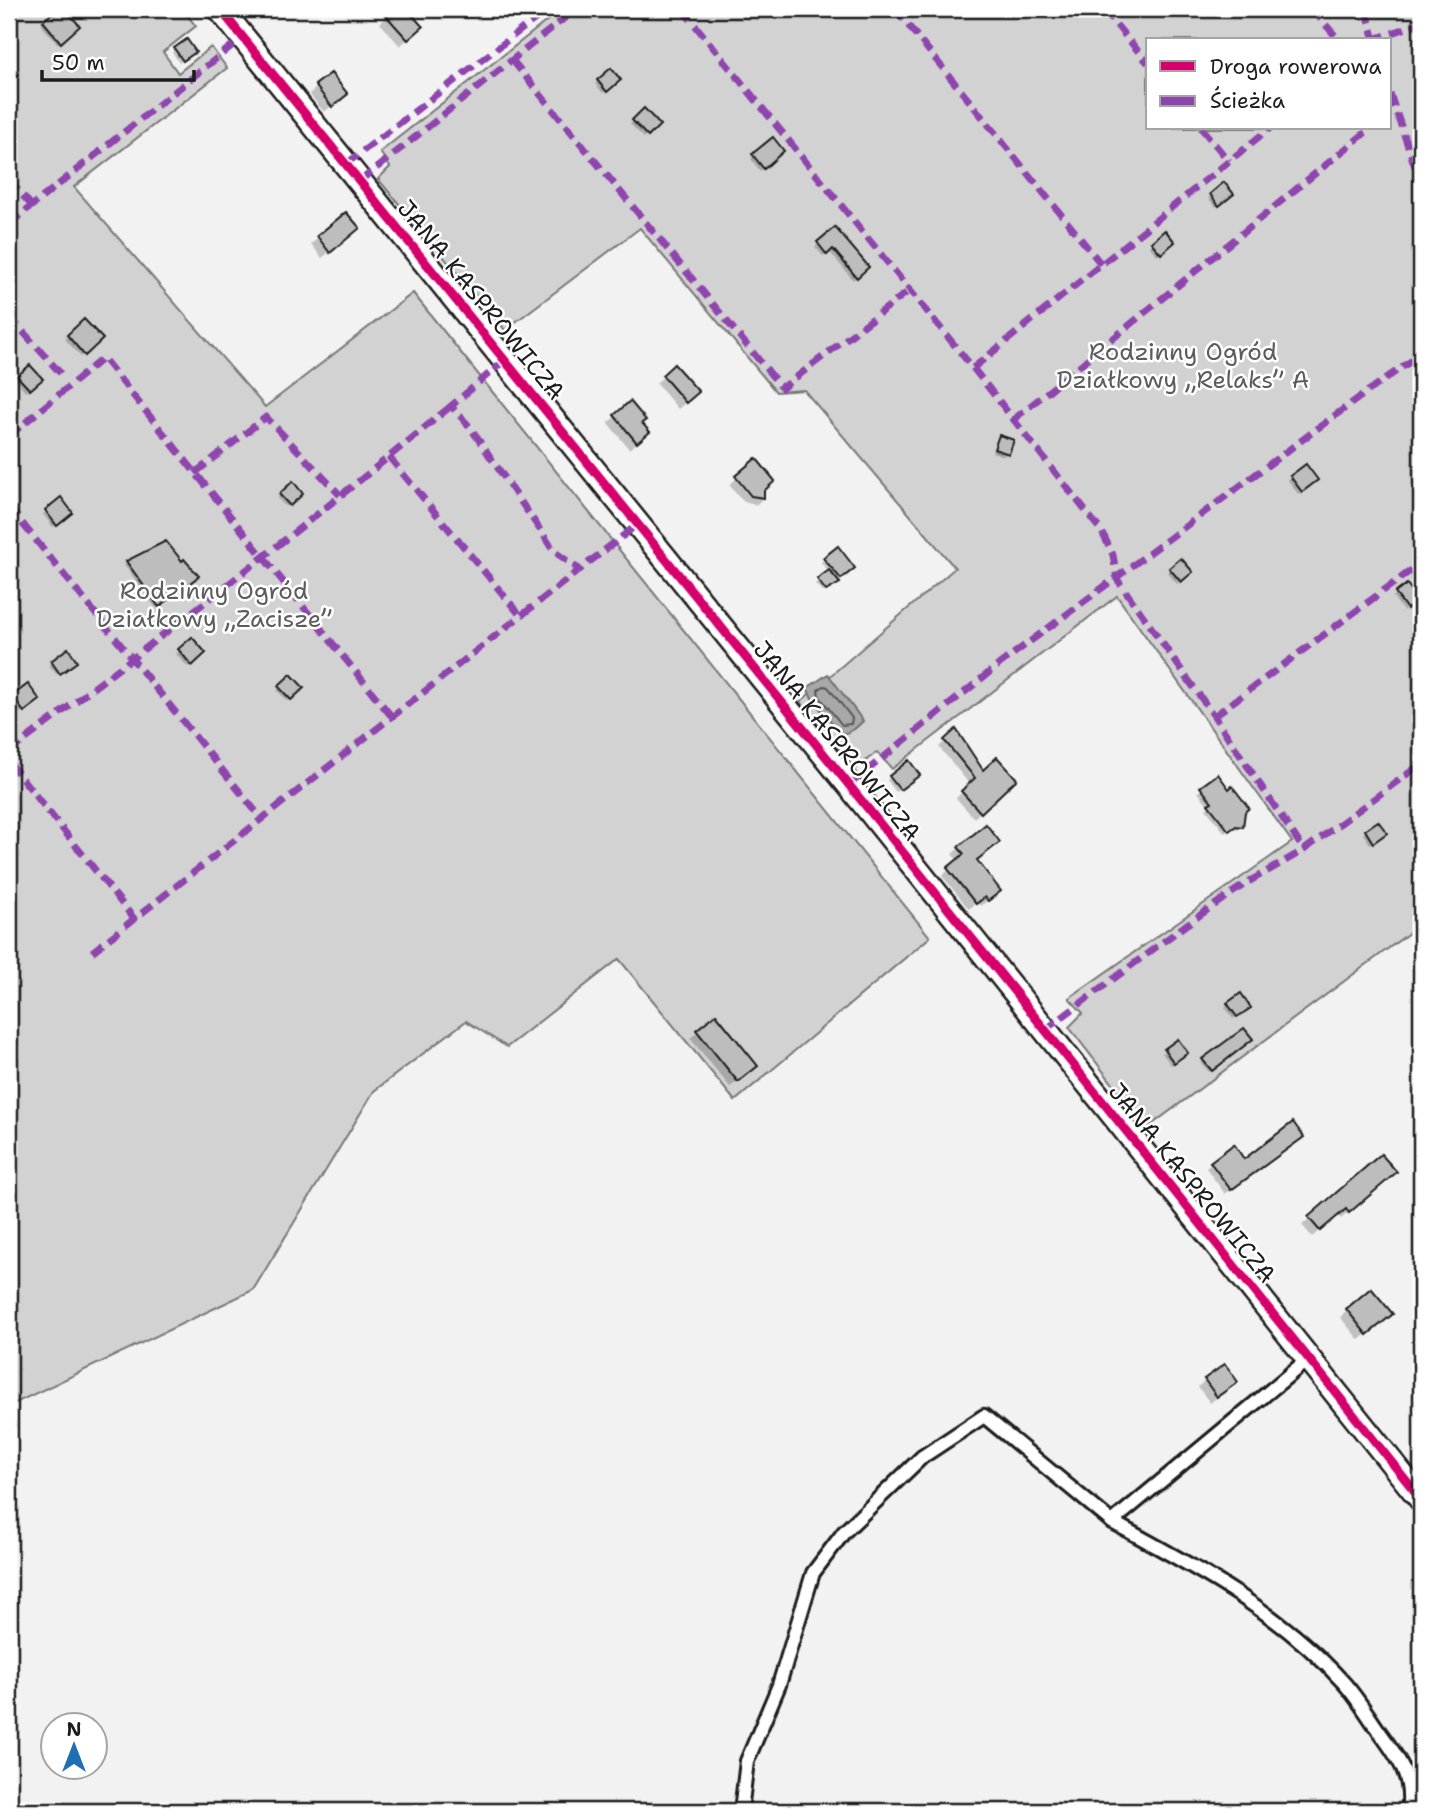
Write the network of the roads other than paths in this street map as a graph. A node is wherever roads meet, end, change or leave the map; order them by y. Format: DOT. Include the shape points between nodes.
graph roads {
  1 [pos="220,9"];
  2 [pos="1307,1360"];
  3 [pos="1421,1499"];
  4 [pos="1112,1522"];
  5 [pos="741,1811"];
  6 [pos="1408,1811"];
  1 -- 2 [label="street, JANA KASPROWICZA" via="932,888"];
  2 -- 3 [label="street, JANA KASPROWICZA"];
  2 -- 4 [label="lane"];
  4 -- 5 [label="lane" via="984,1416 922,1457 844,1532 813,1573 779,1685 747,1761"];
  4 -- 6 [label="lane" via="1220,1581 1297,1638 1344,1683 1403,1765 1411,1796"];
}
